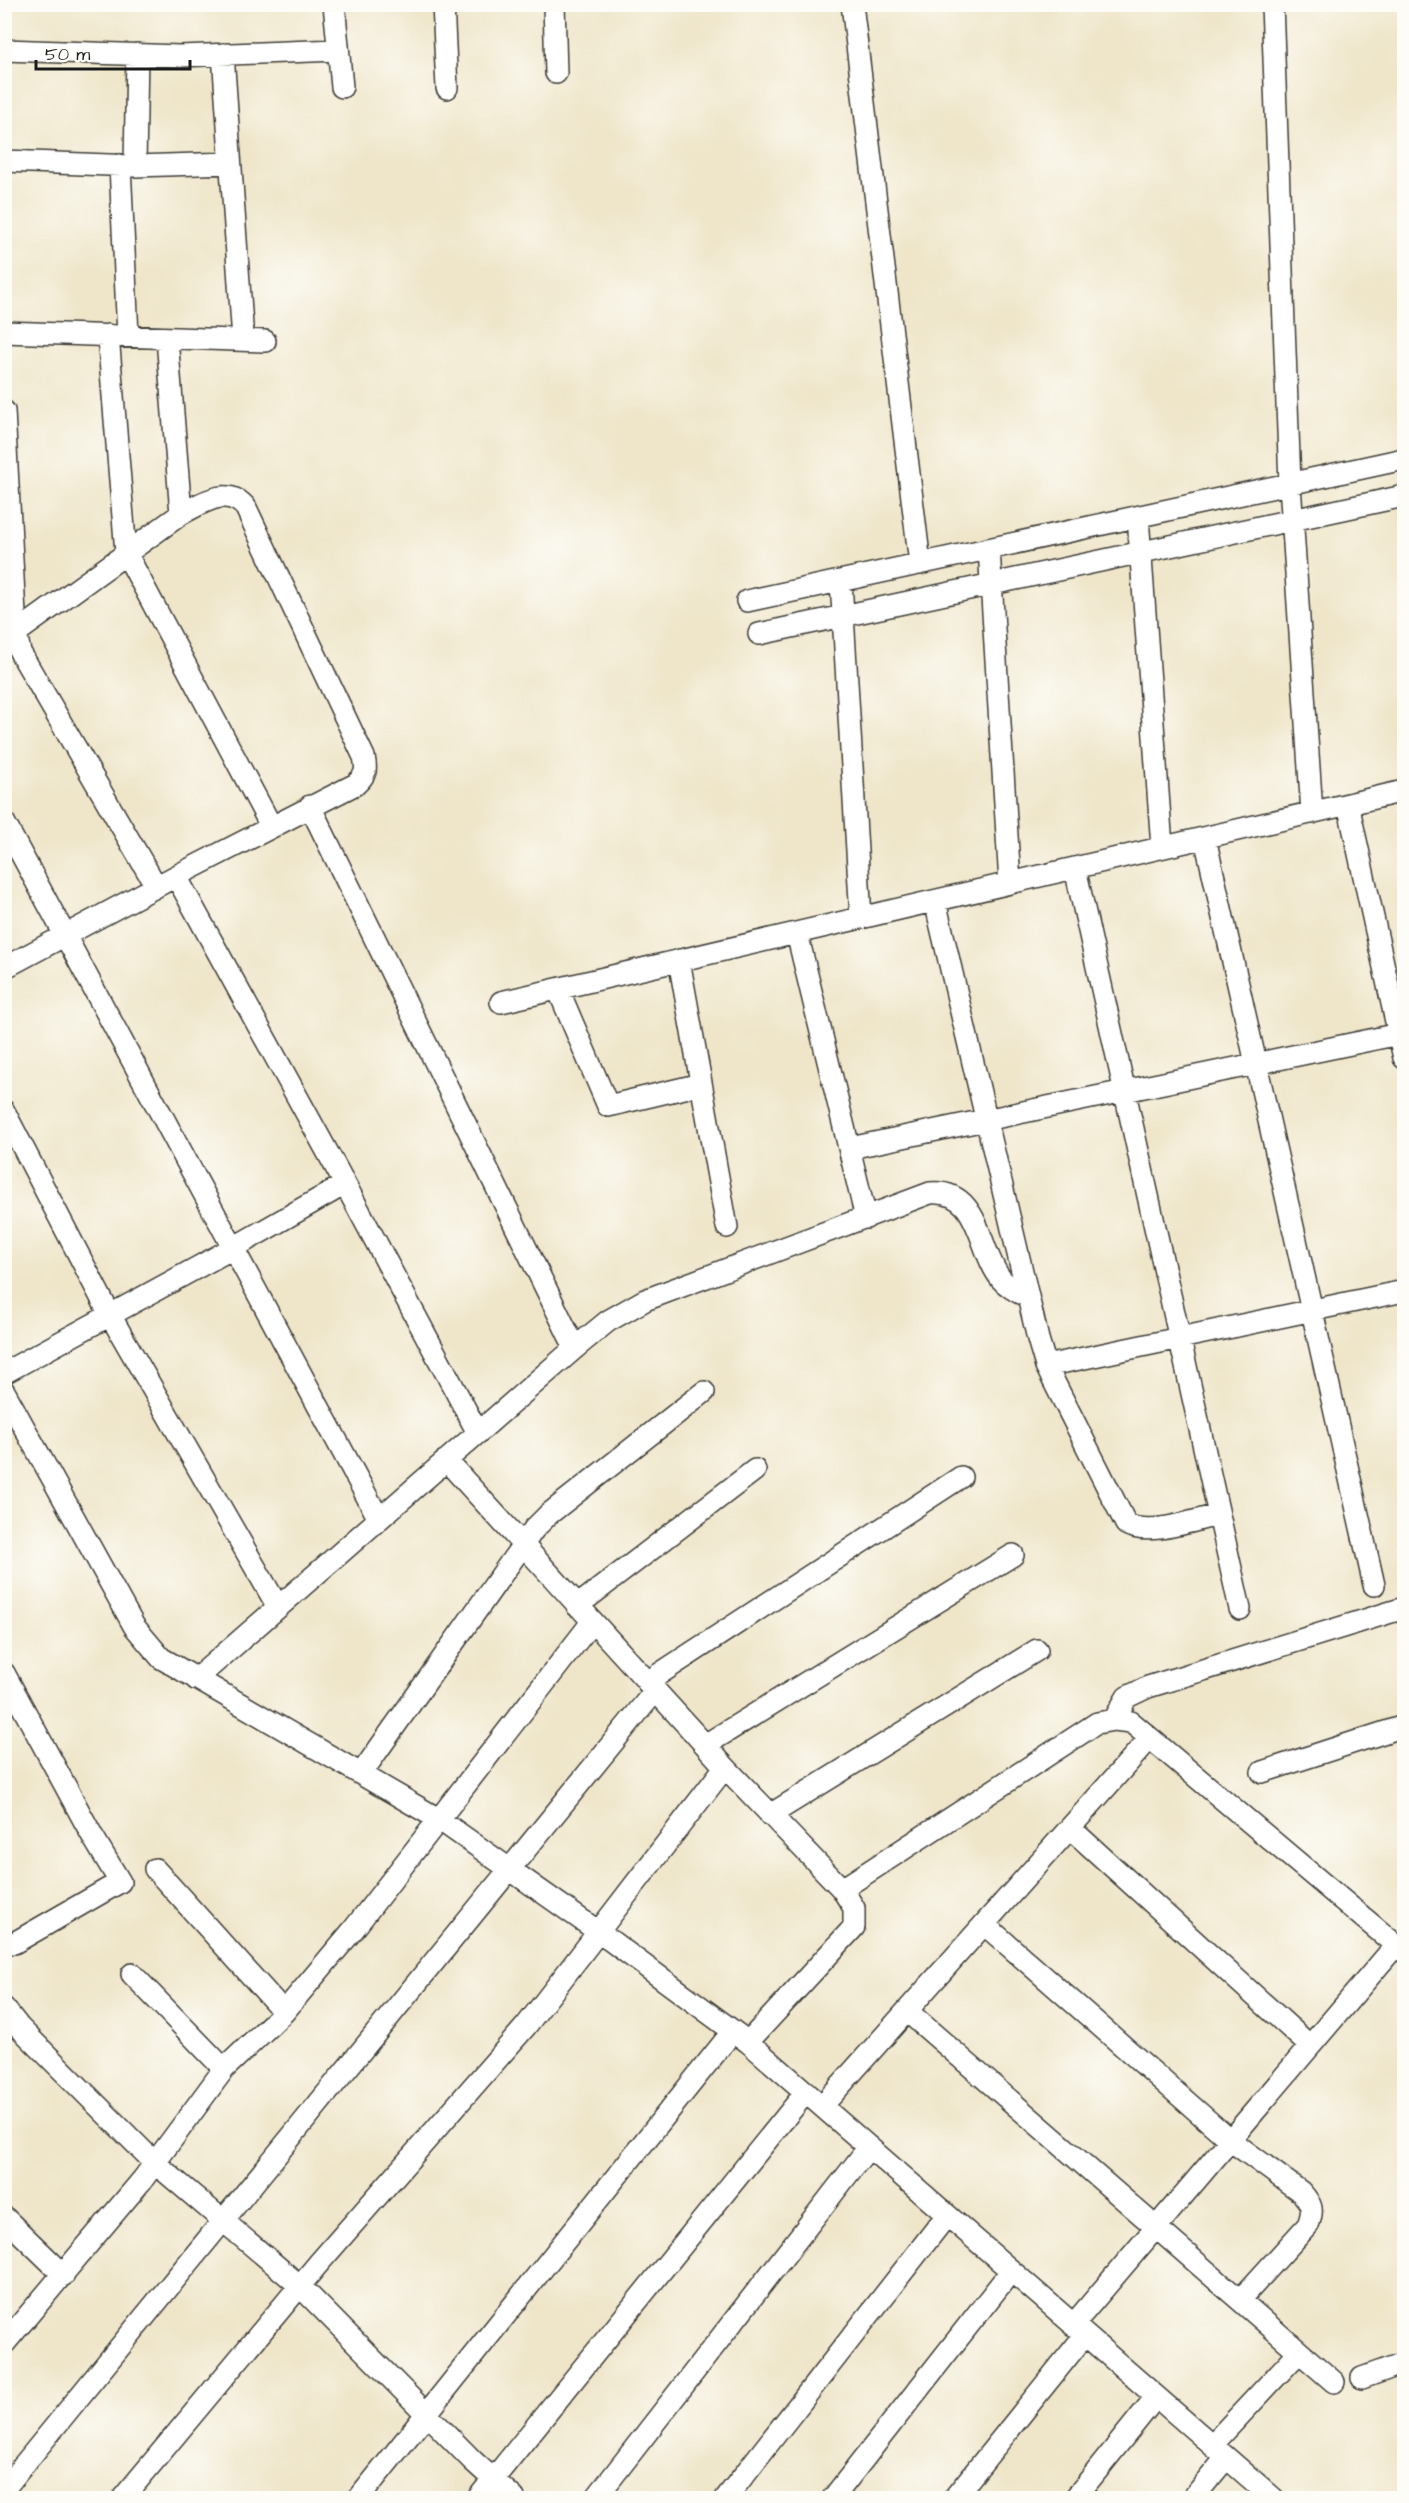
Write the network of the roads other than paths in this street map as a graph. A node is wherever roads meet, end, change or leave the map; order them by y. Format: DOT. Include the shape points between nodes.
graph roads {
  1 [pos="334,4"];
  2 [pos="442,4"];
  3 [pos="554,4"];
  4 [pos="852,4"];
  5 [pos="1272,4"];
  6 [pos="4,50"];
  7 [pos="338,50"];
  8 [pos="137,54"];
  9 [pos="223,54"];
  10 [pos="556,73"];
  11 [pos="342,87"];
  12 [pos="447,88"];
  13 [pos="4,161"];
  14 [pos="230,163"];
  15 [pos="128,166"];
  16 [pos="4,332"];
  17 [pos="118,336"];
  18 [pos="168,338"];
  19 [pos="243,340"];
  20 [pos="265,341"];
  21 [pos="4,411"];
  22 [pos="1404,459"];
  23 [pos="1290,484"];
  24 [pos="1404,496"];
  25 [pos="181,514"];
  26 [pos="1138,517"];
  27 [pos="1292,520"];
  28 [pos="988,549"];
  29 [pos="126,553"];
  30 [pos="1141,553"];
  31 [pos="920,564"];
  32 [pos="842,581"];
  33 [pos="991,585"];
  34 [pos="747,602"];
  35 [pos="844,616"];
  36 [pos="16,633"];
  37 [pos="759,634"];
  38 [pos="1404,791"];
  39 [pos="1348,804"];
  40 [pos="310,806"];
  41 [pos="1312,813"];
  42 [pos="4,822"];
  43 [pos="271,826"];
  44 [pos="1205,838"];
  45 [pos="1162,848"];
  46 [pos="1075,868"];
  47 [pos="176,876"];
  48 [pos="1010,883"];
  49 [pos="156,886"];
  50 [pos="936,901"];
  51 [pos="861,918"];
  52 [pos="797,933"];
  53 [pos="65,935"];
  54 [pos="679,960"];
  55 [pos="4,968"];
  56 [pos="558,989"];
  57 [pos="501,1002"];
  58 [pos="1399,1008"];
  59 [pos="1399,1034"];
  60 [pos="1404,1058"];
  61 [pos="1256,1064"];
  62 [pos="701,1084"];
  63 [pos="1125,1091"];
  64 [pos="4,1111"];
  65 [pos="986,1120"];
  66 [pos="849,1148"];
  67 [pos="345,1184"];
  68 [pos="866,1218"];
  69 [pos="728,1227"];
  70 [pos="233,1248"];
  71 [pos="1404,1291"];
  72 [pos="1028,1296"];
  73 [pos="1312,1310"];
  74 [pos="110,1316"];
  75 [pos="1179,1338"];
  76 [pos="575,1348"];
  77 [pos="1046,1366"];
  78 [pos="4,1373"];
  79 [pos="4,1391"];
  80 [pos="704,1392"];
  81 [pos="478,1433"];
  82 [pos="446,1460"];
  83 [pos="755,1470"];
  84 [pos="962,1477"];
  85 [pos="1219,1515"];
  86 [pos="380,1519"];
  87 [pos="522,1546"];
  88 [pos="1013,1556"];
  89 [pos="1374,1585"];
  90 [pos="578,1606"];
  91 [pos="278,1607"];
  92 [pos="1404,1608"];
  93 [pos="1240,1609"];
  94 [pos="592,1622"];
  95 [pos="1037,1650"];
  96 [pos="4,1673"];
  97 [pos="196,1679"];
  98 [pos="651,1686"];
  99 [pos="1114,1720"];
  100 [pos="1404,1726"];
  101 [pos="1150,1738"];
  102 [pos="705,1745"];
  103 [pos="725,1767"];
  104 [pos="1262,1772"];
  105 [pos="361,1774"];
  106 [pos="770,1815"];
  107 [pos="440,1820"];
  108 [pos="1070,1828"];
  109 [pos="511,1868"];
  110 [pos="155,1869"];
  111 [pos="842,1889"];
  112 [pos="984,1924"];
  113 [pos="598,1931"];
  114 [pos="8,1940"];
  115 [pos="1400,1949"];
  116 [pos="132,1974"];
  117 [pos="4,2008"];
  118 [pos="907,2011"];
  119 [pos="284,2012"];
  120 [pos="741,2036"];
  121 [pos="1310,2046"];
  122 [pos="224,2069"];
  123 [pos="814,2099"];
  124 [pos="1230,2140"];
  125 [pos="869,2147"];
  126 [pos="154,2163"];
  127 [pos="947,2215"];
  128 [pos="4,2217"];
  129 [pos="223,2221"];
  130 [pos="1156,2228"];
  131 [pos="1011,2271"];
  132 [pos="64,2275"];
  133 [pos="300,2286"];
  134 [pos="1240,2300"];
  135 [pos="1079,2330"];
  136 [pos="4,2344"];
  137 [pos="1299,2352"];
  138 [pos="1404,2363"];
  139 [pos="1362,2378"];
  140 [pos="1334,2382"];
  141 [pos="1156,2397"];
  142 [pos="427,2413"];
  143 [pos="1219,2452"];
  144 [pos="494,2479"];
  145 [pos="4,2489"];
  146 [pos="123,2499"];
  147 [pos="359,2499"];
  148 [pos="478,2499"];
  149 [pos="514,2499"];
  150 [pos="596,2499"];
  151 [pos="726,2499"];
  152 [pos="833,2499"];
  153 [pos="954,2499"];
  154 [pos="1075,2499"];
  155 [pos="1193,2499"];
  156 [pos="1272,2499"];
  1 -- 7 [label="street"];
  2 -- 12 [label="street"];
  3 -- 10 [label="street"];
  4 -- 31 [label="street"];
  5 -- 23 [label="street"];
  6 -- 8 [label="street"];
  7 -- 9 [label="street"];
  7 -- 11 [label="street"];
  8 -- 9 [label="street"];
  8 -- 15 [label="street"];
  9 -- 14 [label="street"];
  13 -- 15 [label="street"];
  14 -- 15 [label="street"];
  14 -- 19 [label="street"];
  15 -- 17 [label="street"];
  16 -- 17 [label="street"];
  17 -- 18 [label="street"];
  17 -- 29 [label="street"];
  18 -- 19 [label="street"];
  18 -- 25 [label="street"];
  19 -- 20 [label="street"];
  21 -- 36 [label="street"];
  22 -- 23 [label="street"];
  23 -- 26 [label="street"];
  23 -- 27 [label="street"];
  24 -- 27 [label="street"];
  25 -- 29 [label="street"];
  25 -- 40 [label="street" via="210,499 227,496 239,500 246,508 364,757 365,777"];
  26 -- 28 [label="street"];
  26 -- 30 [label="street"];
  27 -- 30 [label="street"];
  27 -- 41 [label="street"];
  28 -- 31 [label="street"];
  28 -- 33 [label="street"];
  29 -- 36 [label="street"];
  29 -- 43 [label="street"];
  30 -- 33 [label="street"];
  30 -- 45 [label="street"];
  31 -- 32 [label="street"];
  32 -- 34 [label="street"];
  32 -- 35 [label="street"];
  33 -- 35 [label="street"];
  33 -- 48 [label="street"];
  35 -- 37 [label="street"];
  35 -- 51 [label="street"];
  36 -- 49 [label="street" via="20,652"];
  38 -- 39 [label="street"];
  39 -- 41 [label="street"];
  39 -- 58 [label="street"];
  40 -- 43 [label="street"];
  40 -- 76 [label="street"];
  41 -- 44 [label="street"];
  42 -- 53 [label="street"];
  43 -- 47 [label="street"];
  44 -- 45 [label="street"];
  44 -- 61 [label="street"];
  45 -- 46 [label="street"];
  46 -- 48 [label="street"];
  46 -- 63 [label="street"];
  47 -- 49 [label="street"];
  47 -- 67 [label="street"];
  48 -- 50 [label="street"];
  49 -- 53 [label="street"];
  50 -- 51 [label="street"];
  50 -- 65 [label="street"];
  51 -- 52 [label="street"];
  52 -- 54 [label="street"];
  52 -- 66 [label="street"];
  53 -- 55 [label="street"];
  53 -- 70 [label="street"];
  54 -- 56 [label="street"];
  54 -- 62 [label="street"];
  56 -- 57 [label="street"];
  56 -- 62 [label="street" via="608,1106"];
  58 -- 59 [label="street"];
  59 -- 60 [label="street"];
  59 -- 61 [label="street"];
  61 -- 63 [label="street"];
  61 -- 73 [label="street"];
  62 -- 69 [label="street"];
  63 -- 65 [label="street"];
  63 -- 75 [label="street"];
  64 -- 74 [label="street"];
  65 -- 66 [label="street"];
  65 -- 72 [label="street"];
  66 -- 68 [label="street"];
  67 -- 70 [label="street"];
  67 -- 81 [label="street"];
  68 -- 72 [label="street" via="930,1193 956,1197 968,1208 1000,1278 1013,1290"];
  68 -- 76 [label="street" via="645,1300 608,1321"];
  70 -- 74 [label="street"];
  70 -- 86 [label="street"];
  71 -- 73 [label="street"];
  72 -- 77 [label="street"];
  73 -- 75 [label="street"];
  73 -- 89 [label="street"];
  74 -- 78 [label="street"];
  74 -- 91 [label="street"];
  75 -- 77 [label="street"];
  75 -- 85 [label="street"];
  76 -- 81 [label="street"];
  77 -- 85 [label="street" via="1126,1524 1136,1530 1154,1529"];
  79 -- 97 [label="street" via="134,1626 161,1658"];
  80 -- 87 [label="street" via="549,1514"];
  81 -- 82 [label="street"];
  82 -- 86 [label="street"];
  82 -- 87 [label="street"];
  83 -- 90 [label="street"];
  84 -- 98 [label="street"];
  85 -- 93 [label="street"];
  86 -- 91 [label="street"];
  87 -- 90 [label="street"];
  87 -- 105 [label="street"];
  88 -- 102 [label="street"];
  90 -- 94 [label="street"];
  91 -- 97 [label="street"];
  92 -- 99 [label="street" via="1148,1687 1127,1697"];
  94 -- 98 [label="street"];
  94 -- 107 [label="street"];
  95 -- 106 [label="street"];
  96 -- 114 [label="street" via="120,1882"];
  97 -- 105 [label="street"];
  98 -- 102 [label="street"];
  98 -- 109 [label="street"];
  99 -- 101 [label="street" via="1131,1722"];
  99 -- 111 [label="street" via="1097,1723"];
  100 -- 104 [label="street"];
  101 -- 108 [label="street"];
  101 -- 115 [label="street"];
  102 -- 103 [label="street"];
  103 -- 106 [label="street"];
  103 -- 113 [label="street"];
  105 -- 107 [label="street"];
  106 -- 111 [label="street"];
  107 -- 109 [label="street"];
  107 -- 119 [label="street"];
  108 -- 112 [label="street"];
  108 -- 121 [label="street"];
  109 -- 113 [label="street"];
  109 -- 129 [label="street"];
  110 -- 119 [label="street"];
  111 -- 120 [label="street" via="854,1908 854,1927"];
  112 -- 118 [label="street"];
  112 -- 124 [label="street"];
  113 -- 120 [label="street"];
  113 -- 133 [label="street" via="526,2026"];
  115 -- 121 [label="street"];
  116 -- 122 [label="street"];
  117 -- 126 [label="street"];
  118 -- 123 [label="street"];
  118 -- 130 [label="street"];
  119 -- 122 [label="street"];
  120 -- 123 [label="street"];
  120 -- 142 [label="street"];
  121 -- 124 [label="street"];
  122 -- 126 [label="street"];
  123 -- 125 [label="street"];
  123 -- 144 [label="street"];
  124 -- 130 [label="street"];
  124 -- 134 [label="street" via="1301,2193 1310,2201 1313,2212 1308,2225"];
  125 -- 127 [label="street"];
  125 -- 150 [label="street"];
  126 -- 129 [label="street"];
  126 -- 132 [label="street"];
  127 -- 131 [label="street"];
  127 -- 151 [label="street"];
  128 -- 132 [label="street"];
  129 -- 133 [label="street"];
  129 -- 145 [label="street"];
  130 -- 134 [label="street"];
  130 -- 135 [label="street"];
  131 -- 135 [label="street"];
  131 -- 152 [label="street"];
  132 -- 136 [label="street"];
  133 -- 142 [label="street"];
  133 -- 146 [label="street"];
  134 -- 137 [label="street"];
  135 -- 141 [label="street"];
  135 -- 153 [label="street"];
  137 -- 140 [label="street"];
  137 -- 143 [label="street"];
  138 -- 139 [label="street"];
  141 -- 143 [label="street"];
  141 -- 154 [label="street"];
  142 -- 144 [label="street"];
  142 -- 147 [label="street"];
  143 -- 155 [label="street"];
  143 -- 156 [label="street"];
  144 -- 148 [label="street"];
  144 -- 149 [label="street"];
}
